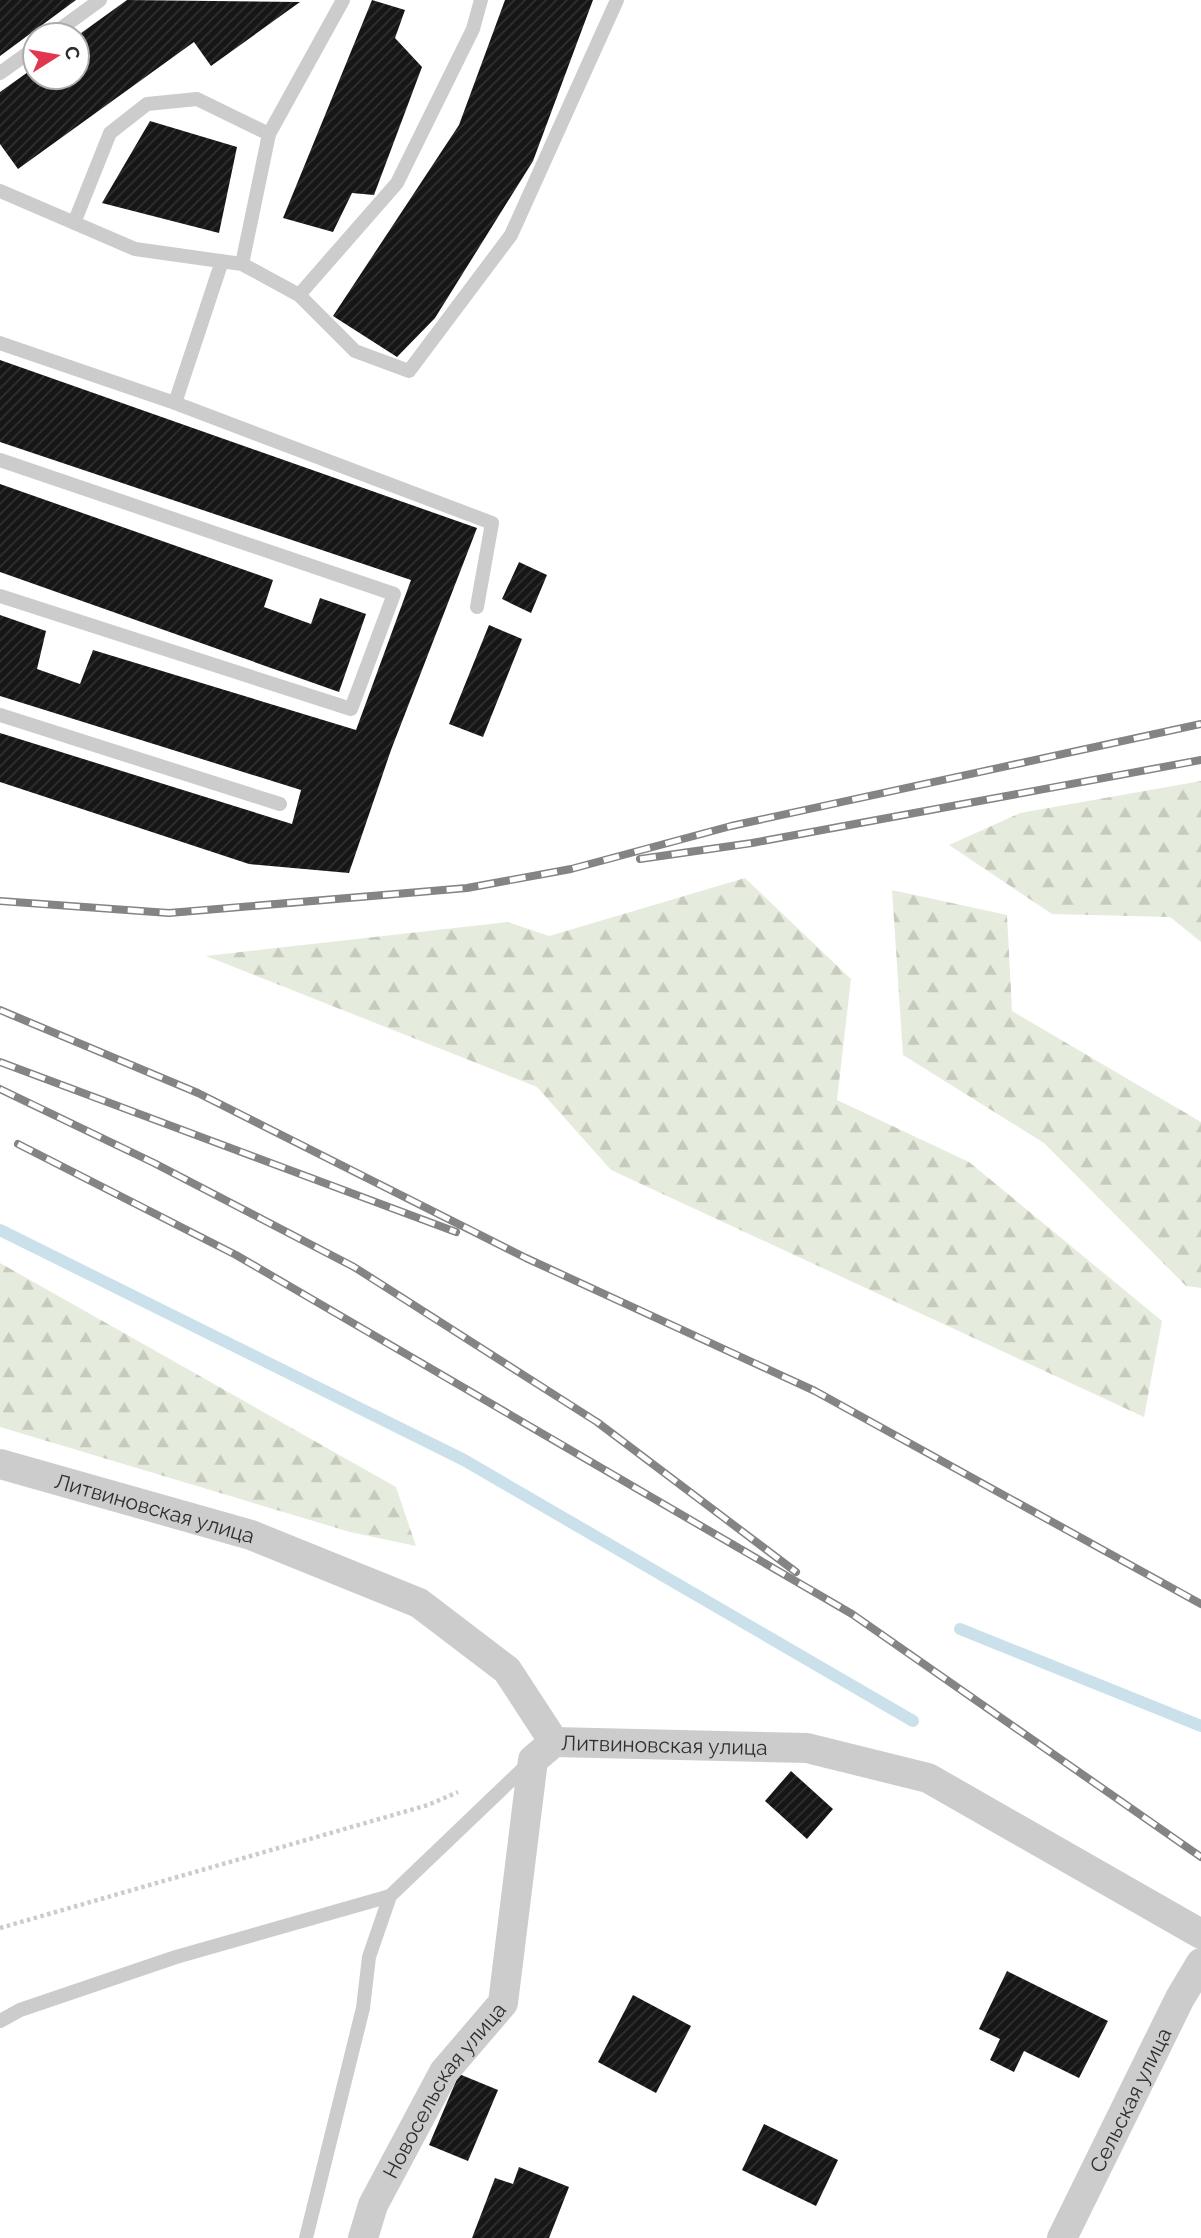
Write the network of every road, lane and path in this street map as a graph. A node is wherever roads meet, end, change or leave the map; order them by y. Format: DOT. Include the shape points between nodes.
graph roads {
  1 [pos="100,0"];
  2 [pos="343,0"];
  3 [pos="481,0"];
  4 [pos="617,0"];
  5 [pos="71,21"];
  6 [pos="21,58"];
  7 [pos="0,73"];
  8 [pos="269,134"];
  9 [pos="0,191"];
  10 [pos="74,223"];
  11 [pos="222,261"];
  12 [pos="242,264"];
  13 [pos="299,295"];
  14 [pos="0,343"];
  15 [pos="174,403"];
  16 [pos="0,460"];
  17 [pos="0,596"];
  18 [pos="477,607"];
  19 [pos="0,715"];
  20 [pos="280,804"];
  21 [pos="0,1464"];
  22 [pos="543,1751"];
  23 [pos="463,1790"];
  24 [pos="390,1896"];
  25 [pos="0,1928"];
  26 [pos="1201,1934"];
  27 [pos="1201,1964"];
  28 [pos="0,2021"];
  29 [pos="306,2238"];
  30 [pos="363,2238"];
  31 [pos="1062,2238"];
  1 -- 5 [label="lane"];
  2 -- 8 [label="lane"];
  3 -- 13 [label="lane" via="473,29 397,183"];
  4 -- 13 [label="lane" via="511,235 409,371 355,351"];
  6 -- 7 [label="lane"];
  8 -- 10 [label="lane" via="197,99 147,104 110,133"];
  8 -- 12 [label="lane"];
  9 -- 10 [label="lane"];
  10 -- 11 [label="lane" via="135,249"];
  11 -- 12 [label="lane"];
  11 -- 15 [label="lane"];
  12 -- 13 [label="lane"];
  14 -- 15 [label="lane"];
  15 -- 18 [label="lane" via="492,523"];
  16 -- 17 [label="lane" via="394,594 351,709"];
  19 -- 20 [label="lane"];
  21 -- 22 [label="street, Литвиновская улица" via="251,1535 419,1603 507,1670"];
  22 -- 24 [label="lane"];
  22 -- 26 [label="street, Литвиновская улица" via="807,1748 928,1778"];
  22 -- 30 [label="street, Новосельская улица" via="503,2003 444,2072 373,2206"];
  23 -- 25 [label="path" via="428,1805"];
  24 -- 28 [label="lane" via="176,1957 20,2010"];
  24 -- 29 [label="lane" via="369,1957 363,2008"];
  27 -- 31 [label="street, Сельская улица"];
}
